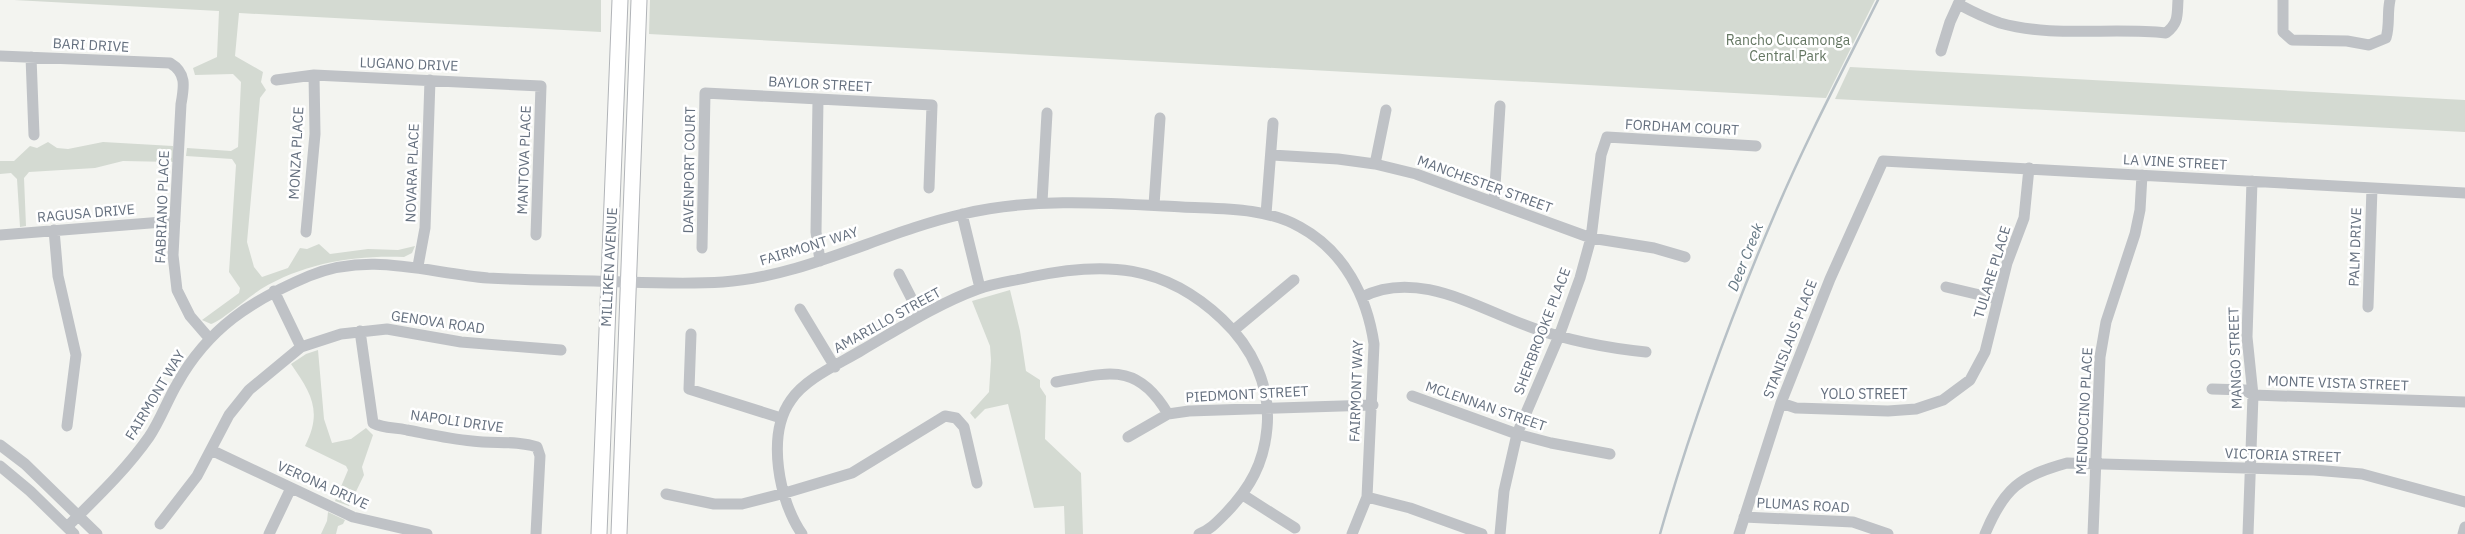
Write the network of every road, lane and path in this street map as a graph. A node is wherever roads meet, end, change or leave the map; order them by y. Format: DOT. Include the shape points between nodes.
graph roads {
  1 [pos="620,0"];
  2 [pos="639,0"];
  3 [pos="2178,0"];
  4 [pos="2283,0"];
  5 [pos="2390,0"];
  6 [pos="1959,2"];
  7 [pos="1941,51"];
  8 [pos="0,56"];
  9 [pos="31,57"];
  10 [pos="178,68"];
  11 [pos="314,75"];
  12 [pos="276,80"];
  13 [pos="430,80"];
  14 [pos="542,86"];
  15 [pos="705,93"];
  16 [pos="818,99"];
  17 [pos="1500,106"];
  18 [pos="1386,110"];
  19 [pos="1047,113"];
  20 [pos="1160,118"];
  21 [pos="1273,123"];
  22 [pos="34,135"];
  23 [pos="1607,137"];
  24 [pos="1756,146"];
  25 [pos="1272,155"];
  26 [pos="1882,161"];
  27 [pos="1376,164"];
  28 [pos="2029,168"];
  29 [pos="2142,175"];
  30 [pos="2252,181"];
  31 [pos="929,188"];
  32 [pos="2372,188"];
  33 [pos="2465,193"];
  34 [pos="1042,202"];
  35 [pos="1494,202"];
  36 [pos="1154,205"];
  37 [pos="962,214"];
  38 [pos="1266,214"];
  39 [pos="175,221"];
  40 [pos="54,230"];
  41 [pos="306,232"];
  42 [pos="0,235"];
  43 [pos="536,235"];
  44 [pos="1591,238"];
  45 [pos="702,248"];
  46 [pos="1685,257"];
  47 [pos="820,261"];
  48 [pos="418,266"];
  49 [pos="899,274"];
  50 [pos="1294,280"];
  51 [pos="608,281"];
  52 [pos="629,282"];
  53 [pos="1946,287"];
  54 [pos="980,288"];
  55 [pos="274,291"];
  56 [pos="1362,297"];
  57 [pos="1998,298"];
  58 [pos="2368,308"];
  59 [pos="800,309"];
  60 [pos="920,315"];
  61 [pos="1234,330"];
  62 [pos="360,331"];
  63 [pos="692,334"];
  64 [pos="1559,336"];
  65 [pos="209,338"];
  66 [pos="300,347"];
  67 [pos="561,350"];
  68 [pos="1646,352"];
  69 [pos="835,367"];
  70 [pos="1970,380"];
  71 [pos="1056,382"];
  72 [pos="2212,389"];
  73 [pos="2253,395"];
  74 [pos="1412,396"];
  75 [pos="2465,402"];
  76 [pos="1781,403"];
  77 [pos="1373,405"];
  78 [pos="1267,407"];
  79 [pos="1168,414"];
  80 [pos="781,418"];
  81 [pos="67,426"];
  82 [pos="1517,434"];
  83 [pos="1128,437"];
  84 [pos="0,445"];
  85 [pos="211,450"];
  86 [pos="1610,454"];
  87 [pos="2095,464"];
  88 [pos="0,466"];
  89 [pos="2250,468"];
  90 [pos="977,483"];
  91 [pos="290,488"];
  92 [pos="785,493"];
  93 [pos="666,494"];
  94 [pos="1243,495"];
  95 [pos="1367,497"];
  96 [pos="2465,502"];
  97 [pos="78,516"];
  98 [pos="1744,517"];
  99 [pos="160,524"];
  100 [pos="2465,527"];
  101 [pos="1295,528"];
  102 [pos="381,529"];
  103 [pos="71,530"];
  104 [pos="97,534"];
  105 [pos="269,534"];
  106 [pos="427,534"];
  107 [pos="536,534"];
  108 [pos="599,534"];
  109 [pos="619,534"];
  110 [pos="802,534"];
  111 [pos="1199,534"];
  112 [pos="1352,534"];
  113 [pos="1482,534"];
  114 [pos="1500,534"];
  115 [pos="1740,534"];
  116 [pos="1888,534"];
  117 [pos="1985,534"];
  118 [pos="2093,534"];
  119 [pos="2248,534"];
  120 [pos="2463,534"];
  1 -- 51 [label="main road, MILLIKEN AVENUE"];
  2 -- 52 [label="main road, MILLIKEN AVENUE"];
  3 -- 6 [label="street" via="2178,19 2166,33 2040,29 2000,23"];
  4 -- 5 [label="street" via="2283,32 2292,40 2347,41 2370,45 2386,38 2390,26"];
  6 -- 7 [label="street"];
  8 -- 9 [label="street, BARI DRIVE"];
  9 -- 10 [label="street, BARI DRIVE" via="170,63"];
  9 -- 22 [label="street"];
  10 -- 39 [label="street, FABRIANO PLACE" via="184,82"];
  11 -- 12 [label="street, LUGANO DRIVE"];
  11 -- 13 [label="street, LUGANO DRIVE"];
  11 -- 41 [label="street, MONZA PLACE" via="315,134"];
  13 -- 14 [label="street, LUGANO DRIVE"];
  13 -- 48 [label="street, NOVARA PLACE" via="424,228"];
  14 -- 43 [label="street, MANTOVA PLACE"];
  15 -- 16 [label="street, BAYLOR STREET"];
  15 -- 45 [label="street, DAVENPORT COURT"];
  16 -- 31 [label="street, BAYLOR STREET" via="932,105"];
  16 -- 47 [label="street" via="816,232"];
  17 -- 35 [label="street"];
  18 -- 27 [label="street"];
  19 -- 34 [label="street"];
  20 -- 36 [label="street"];
  21 -- 25 [label="street"];
  23 -- 24 [label="street, FORDHAM COURT"];
  23 -- 44 [label="street, SHERBROOKE PLACE" via="1601,155"];
  25 -- 27 [label="street, MANCHESTER STREET"];
  25 -- 38 [label="street"];
  26 -- 28 [label="street, LA VINE STREET"];
  26 -- 76 [label="street, STANISLAUS PLACE" via="1830,279"];
  27 -- 35 [label="street, MANCHESTER STREET" via="1416,174"];
  28 -- 29 [label="street, LA VINE STREET"];
  28 -- 57 [label="street, TULARE PLACE" via="2024,218"];
  29 -- 30 [label="street, LA VINE STREET"];
  29 -- 87 [label="street, MENDOCINO PLACE" via="2135,234 2106,322 2100,357"];
  30 -- 32 [label="street, LA VINE STREET"];
  30 -- 73 [label="street, MANGO STREET" via="2247,337"];
  32 -- 33 [label="street, LA VINE STREET"];
  32 -- 58 [label="street, PALM DRIVE"];
  34 -- 36 [label="street, FAIRMONT WAY"];
  34 -- 37 [label="street, FAIRMONT WAY"];
  35 -- 44 [label="street, MANCHESTER STREET"];
  36 -- 38 [label="street, FAIRMONT WAY"];
  37 -- 47 [label="street, FAIRMONT WAY"];
  37 -- 54 [label="street"];
  38 -- 56 [label="street, FAIRMONT WAY" via="1301,227 1326,246 1348,270"];
  39 -- 40 [label="street, RAGUSA DRIVE"];
  39 -- 65 [label="street, FABRIANO PLACE" via="173,255 177,290 190,316"];
  40 -- 42 [label="street, RAGUSA DRIVE"];
  40 -- 81 [label="street" via="58,276 76,355"];
  44 -- 46 [label="street, MANCHESTER STREET" via="1654,248"];
  44 -- 64 [label="street, SHERBROOKE PLACE"];
  47 -- 52 [label="street, FAIRMONT WAY" via="764,277 725,282"];
  48 -- 51 [label="street, FAIRMONT WAY" via="490,278"];
  48 -- 55 [label="street, FAIRMONT WAY" via="379,264 345,267 315,274"];
  49 -- 60 [label="street"];
  50 -- 61 [label="street"];
  51 -- 52 [label="street, FAIRMONT WAY"];
  51 -- 108 [label="main road, MILLIKEN AVENUE"];
  52 -- 109 [label="main road, MILLIKEN AVENUE"];
  53 -- 57 [label="street"];
  54 -- 60 [label="street, AMARILLO STREET"];
  54 -- 61 [label="street, AMARILLO STREET" via="1052,273 1112,268 1136,271 1178,285 1208,305"];
  55 -- 65 [label="street, FAIRMONT WAY" via="238,313"];
  55 -- 66 [label="street"];
  56 -- 64 [label="street" via="1385,287 1419,288"];
  56 -- 77 [label="street, FAIRMONT WAY" via="1371,320 1374,344"];
  57 -- 70 [label="street, TULARE PLACE" via="1985,352"];
  59 -- 69 [label="street"];
  60 -- 69 [label="street, AMARILLO STREET"];
  61 -- 78 [label="street, AMARILLO STREET" via="1257,367"];
  62 -- 66 [label="street, GENOVA ROAD"];
  62 -- 67 [label="street, GENOVA ROAD" via="387,329 461,342"];
  62 -- 107 [label="street, NAPOLI DRIVE" via="373,423 382,428 471,441 524,442 537,446 540,456"];
  63 -- 80 [label="street" via="689,389"];
  64 -- 68 [label="street"];
  64 -- 82 [label="street, SHERBROOKE PLACE"];
  65 -- 97 [label="street, FAIRMONT WAY" via="178,381 152,433"];
  66 -- 85 [label="street, GENOVA ROAD" via="249,390 228,415"];
  69 -- 80 [label="street, AMARILLO STREET" via="808,383 791,400"];
  70 -- 76 [label="street, YOLO STREET" via="1943,400 1916,409 1796,408"];
  71 -- 79 [label="street" via="1118,373 1147,385"];
  72 -- 73 [label="street, MONTE VISTA STREET" via="2245,390"];
  73 -- 75 [label="street, MONTE VISTA STREET"];
  73 -- 89 [label="street, MANGO STREET"];
  74 -- 82 [label="street, MCLENNAN STREET"];
  76 -- 98 [label="street, STANISLAUS PLACE"];
  77 -- 78 [label="street, PIEDMONT STREET"];
  77 -- 95 [label="street, FAIRMONT WAY"];
  78 -- 79 [label="street, PIEDMONT STREET" via="1189,410"];
  78 -- 94 [label="street, AMARILLO STREET" via="1268,426 1263,456"];
  79 -- 83 [label="street, PIEDMONT STREET"];
  80 -- 92 [label="street, AMARILLO STREET" via="777,441 778,466"];
  82 -- 86 [label="street, MCLENNAN STREET"];
  82 -- 114 [label="street, SHERBROOKE PLACE" via="1504,491"];
  84 -- 97 [label="street" via="25,464"];
  85 -- 91 [label="street, VERONA DRIVE"];
  85 -- 99 [label="street, GENOVA ROAD" via="197,476"];
  87 -- 89 [label="street, VICTORIA STREET"];
  87 -- 117 [label="street, VICTORIA STREET" via="2067,463 2038,471 2013,487 1997,506"];
  87 -- 118 [label="street, MENDOCINO PLACE"];
  88 -- 103 [label="street"];
  89 -- 96 [label="street, VICTORIA STREET" via="2362,474"];
  89 -- 119 [label="street, MANGO STREET"];
  90 -- 92 [label="street" via="964,427 956,418 945,416 852,473"];
  91 -- 102 [label="street, VERONA DRIVE"];
  91 -- 105 [label="street"];
  92 -- 93 [label="street" via="742,504 714,504"];
  92 -- 110 [label="street, AMARILLO STREET"];
  94 -- 101 [label="street"];
  94 -- 111 [label="street, AMARILLO STREET" via="1210,530"];
  95 -- 112 [label="street, FAIRMONT WAY"];
  95 -- 113 [label="street" via="1410,508"];
  97 -- 103 [label="street, FAIRMONT WAY"];
  97 -- 104 [label="street"];
  98 -- 115 [label="street, STANISLAUS PLACE"];
  98 -- 116 [label="street, PLUMAS ROAD" via="1852,522"];
  100 -- 120 [label="street"];
  102 -- 106 [label="street, VERONA DRIVE"];
}
